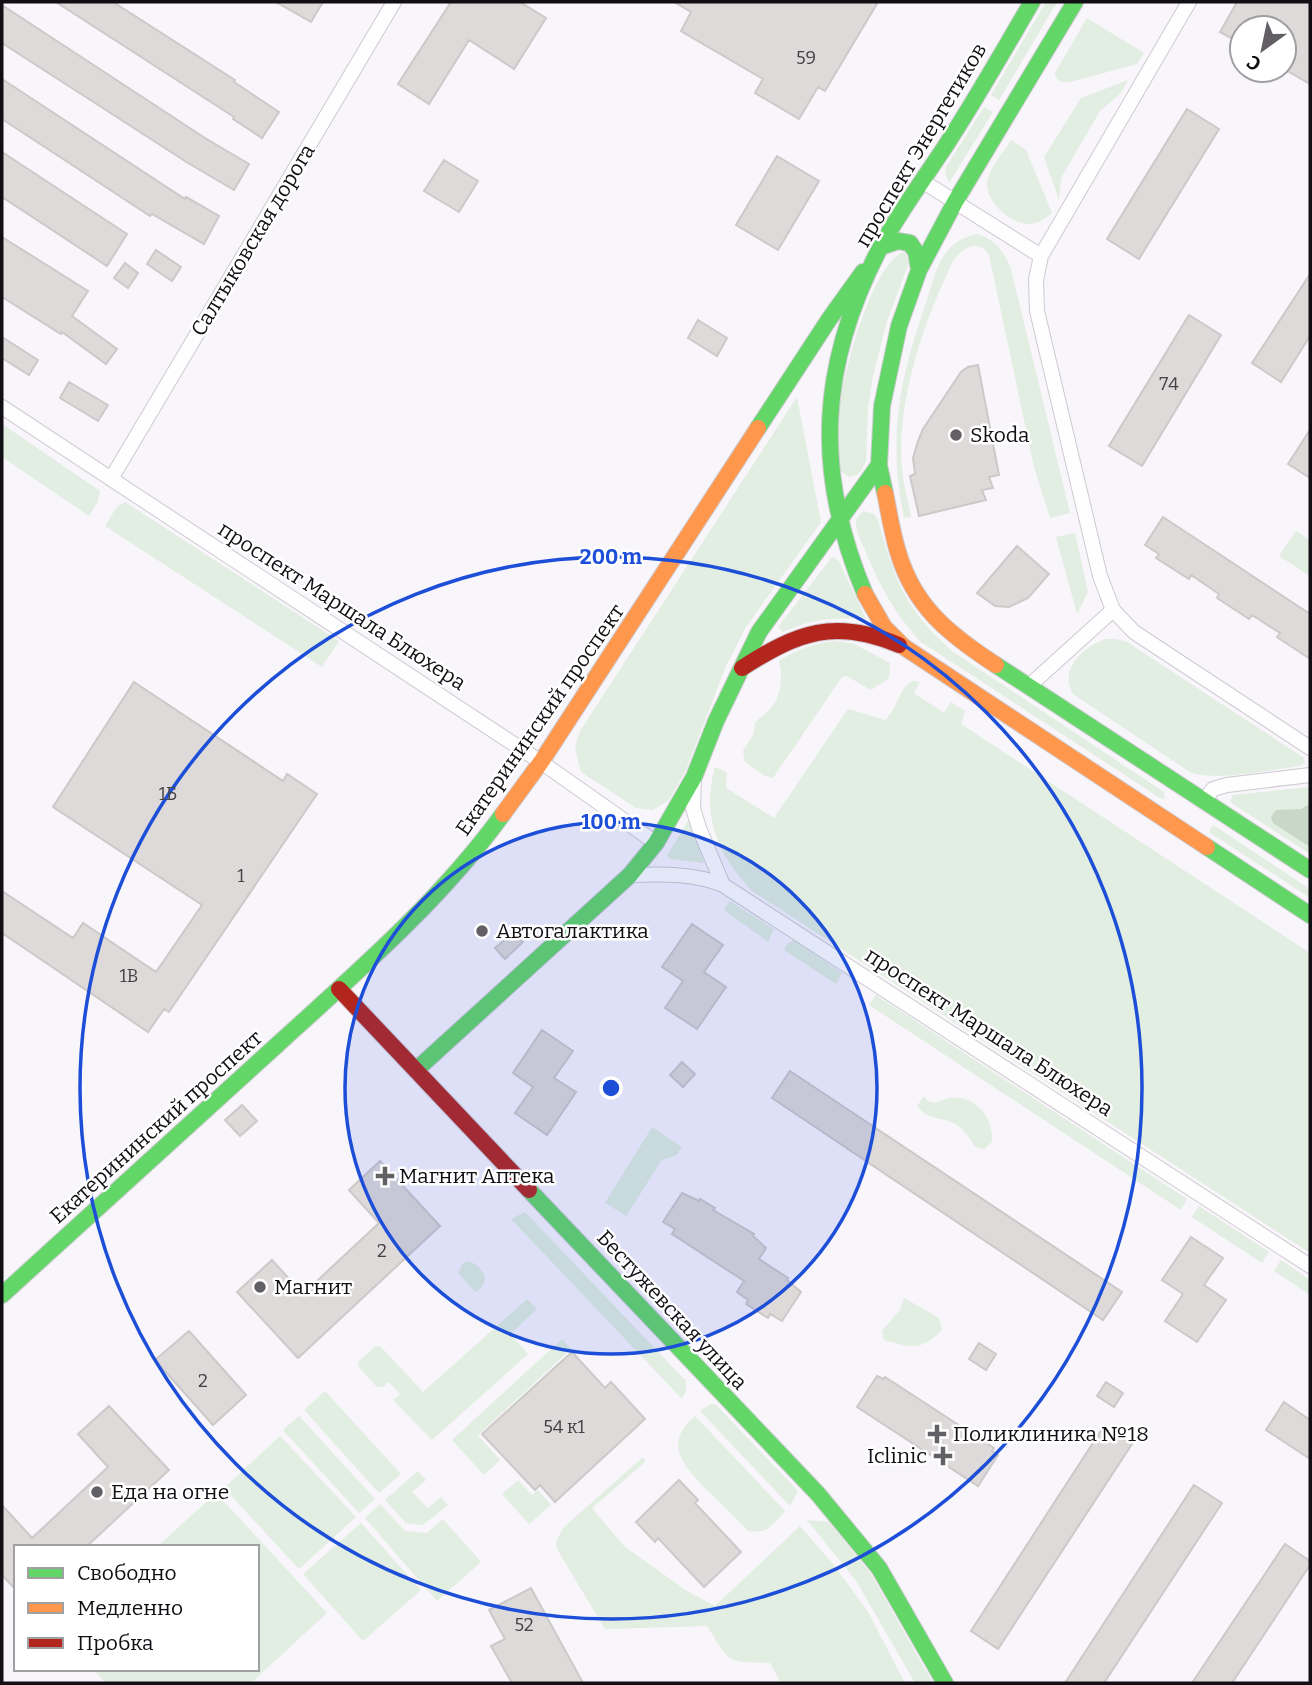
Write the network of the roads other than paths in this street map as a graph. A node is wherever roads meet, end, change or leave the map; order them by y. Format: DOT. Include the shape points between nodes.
graph roads {
  1 [pos="394,2"];
  2 [pos="1032,2"];
  3 [pos="1074,2"];
  4 [pos="1189,2"];
  5 [pos="922,181"];
  6 [pos="955,202"];
  7 [pos="881,247"];
  8 [pos="1041,256"];
  9 [pos="919,270"];
  10 [pos="2,407"];
  11 [pos="879,465"];
  12 [pos="111,479"];
  13 [pos="838,520"];
  14 [pos="1112,610"];
  15 [pos="904,647"];
  16 [pos="738,670"];
  17 [pos="1029,686"];
  18 [pos="1310,748"];
  19 [pos="541,762"];
  20 [pos="1310,775"];
  21 [pos="694,777"];
  22 [pos="1194,816"];
  23 [pos="656,843"];
  24 [pos="1310,870"];
  25 [pos="630,875"];
  26 [pos="723,885"];
  27 [pos="1310,915"];
  28 [pos="339,989"];
  29 [pos="416,1070"];
  30 [pos="1310,1266"];
  31 [pos="2,1295"];
  32 [pos="945,1683"];
  1 -- 12 [label="street, Салтыковская дорога"];
  2 -- 5 [label="street, проспект Энергетиков"];
  3 -- 6 [label="street"];
  4 -- 8 [label="street"];
  5 -- 6 [label="street"];
  5 -- 7 [label="street, проспект Энергетиков"];
  6 -- 8 [label="street"];
  6 -- 9 [label="street"];
  7 -- 9 [label="street" via="905,240 918,253"];
  7 -- 13 [label="street, проспект Энергетиков" via="847,328 832,390 828,448"];
  7 -- 19 [label="street, Екатерининский проспект"];
  8 -- 14 [label="street" via="1037,311"];
  9 -- 11 [label="street" via="890,363"];
  10 -- 12 [label="street, проспект Маршала Блюхера"];
  11 -- 13 [label="street"];
  11 -- 17 [label="street" via="898,552 920,599 961,642"];
  12 -- 19 [label="street, проспект Маршала Блюхера"];
  13 -- 15 [label="street" via="871,606"];
  13 -- 16 [label="street" via="759,632"];
  14 -- 17 [label="street"];
  14 -- 18 [label="street" via="1134,632"];
  15 -- 16 [label="street" via="870,633 822,629 767,651"];
  15 -- 22 [label="street"];
  16 -- 21 [label="street"];
  17 -- 22 [label="street"];
  19 -- 23 [label="street, проспект Маршала Блюхера"];
  19 -- 28 [label="street, Екатерининский проспект" via="450,880"];
  20 -- 22 [label="street" via="1213,789"];
  21 -- 23 [label="street"];
  21 -- 26 [label="street" via="693,808"];
  22 -- 24 [label="street"];
  22 -- 27 [label="street"];
  23 -- 25 [label="street"];
  25 -- 26 [label="street, проспект Маршала Блюхера" via="667,874"];
  25 -- 29 [label="street"];
  26 -- 30 [label="street, проспект Маршала Блюхера"];
  28 -- 29 [label="street, Бестужевская улица"];
  28 -- 31 [label="street, Екатерининский проспект"];
  29 -- 32 [label="street, Бестужевская улица" via="852,1533 879,1568"];
}
